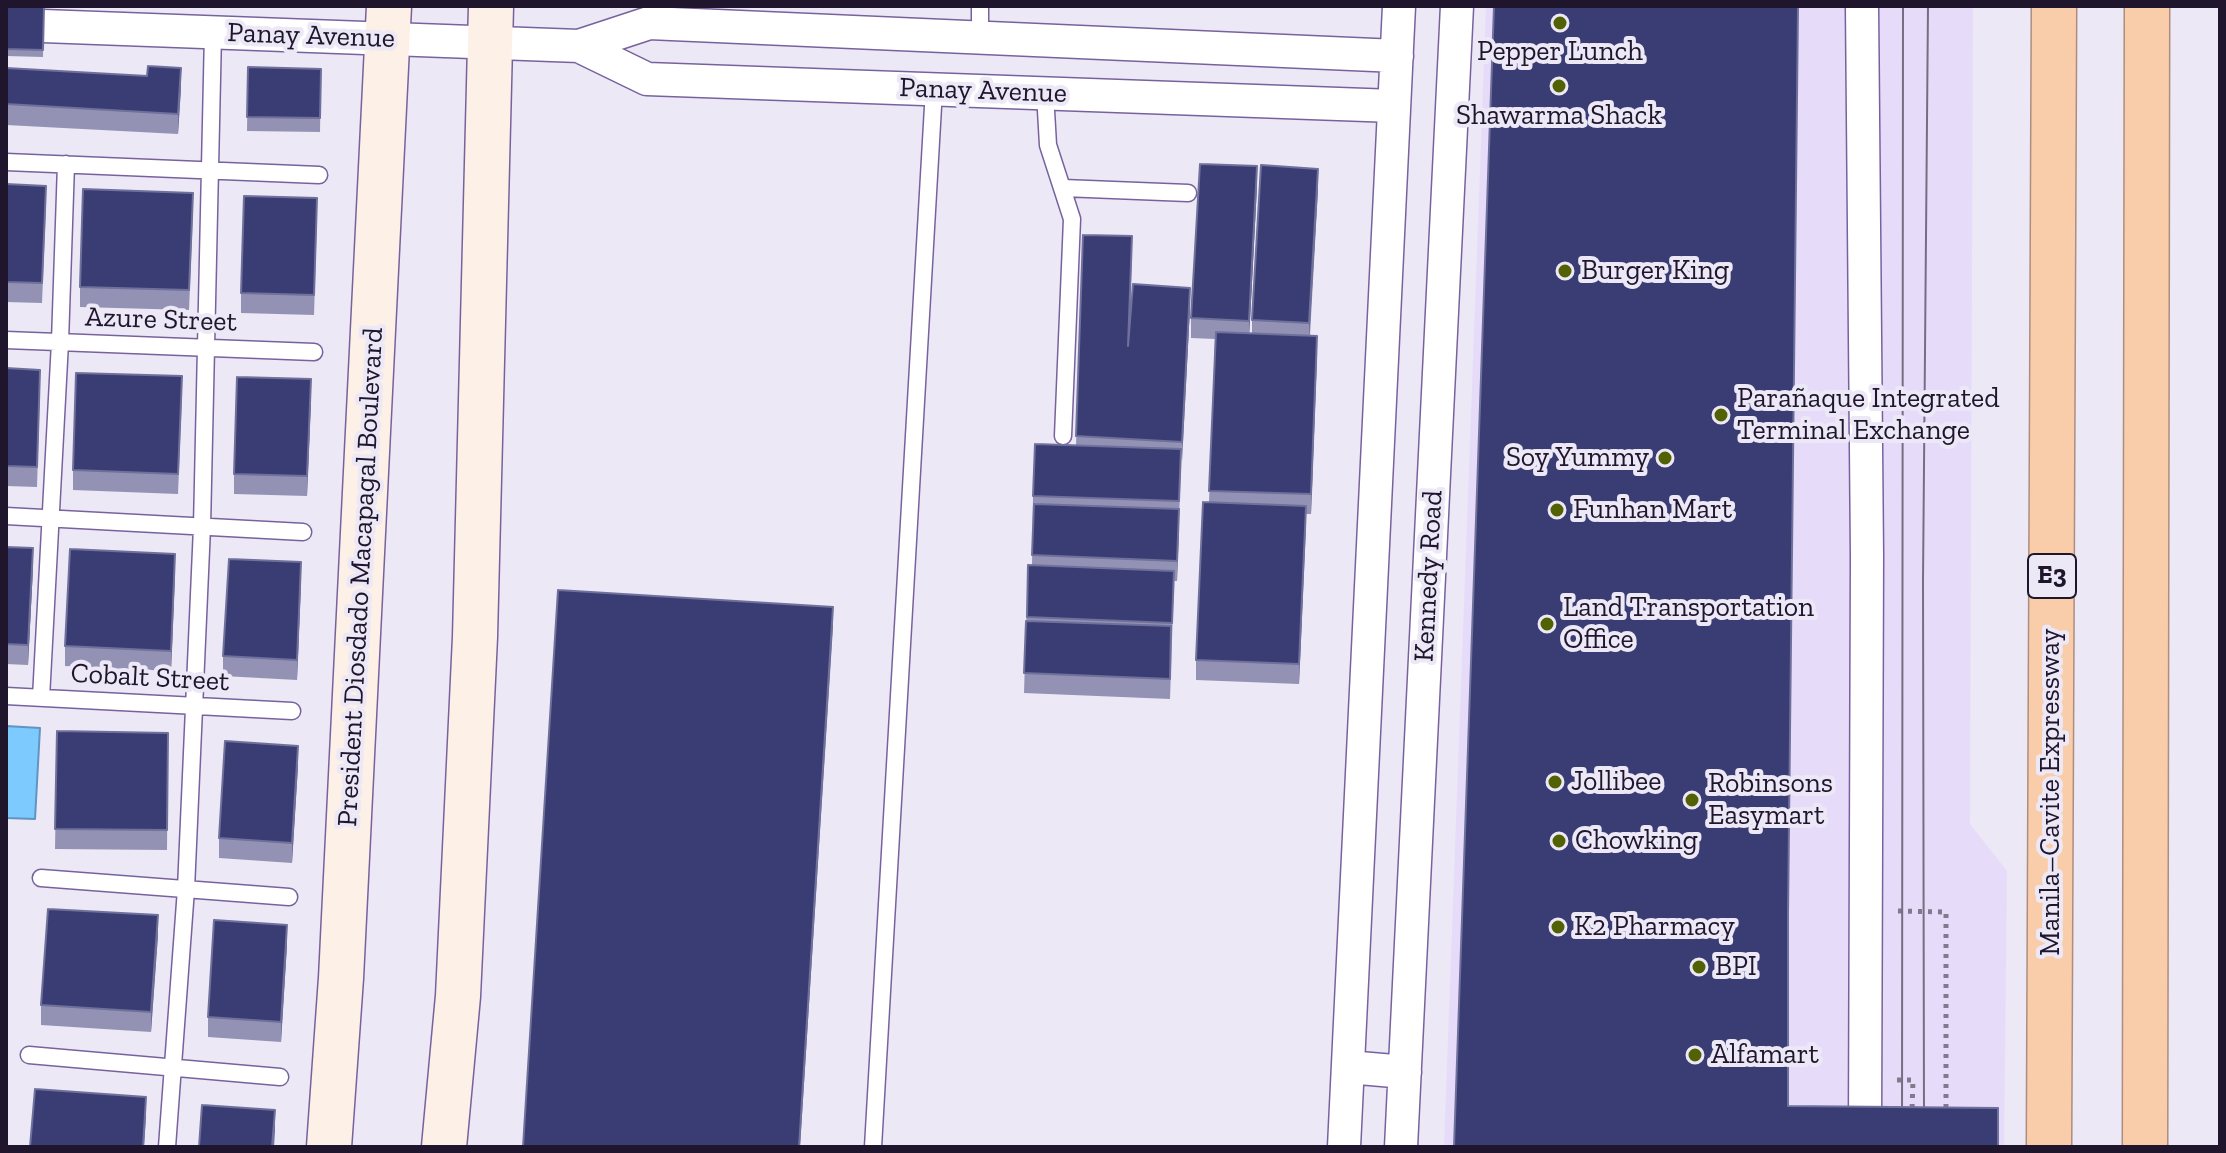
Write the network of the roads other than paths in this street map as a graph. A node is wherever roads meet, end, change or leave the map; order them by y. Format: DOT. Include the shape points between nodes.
graph roads {
  1 [pos="1399,6"];
  2 [pos="1457,6"];
  3 [pos="1862,6"];
  4 [pos="2054,6"];
  5 [pos="2147,6"];
  6 [pos="980,22"];
  7 [pos="389,23"];
  8 [pos="490,24"];
  9 [pos="43,26"];
  10 [pos="213,33"];
  11 [pos="579,46"];
  12 [pos="1397,56"];
  13 [pos="934,89"];
  14 [pos="1045,93"];
  15 [pos="1394,106"];
  16 [pos="6,162"];
  17 [pos="66,164"];
  18 [pos="209,169"];
  19 [pos="319,175"];
  20 [pos="1063,188"];
  21 [pos="1188,193"];
  22 [pos="6,340"];
  23 [pos="60,342"];
  24 [pos="208,347"];
  25 [pos="314,352"];
  26 [pos="1063,436"];
  27 [pos="6,516"];
  28 [pos="50,518"];
  29 [pos="202,527"];
  30 [pos="303,532"];
  31 [pos="6,696"];
  32 [pos="41,698"];
  33 [pos="194,706"];
  34 [pos="292,711"];
  35 [pos="41,878"];
  36 [pos="186,889"];
  37 [pos="289,897"];
  38 [pos="29,1055"];
  39 [pos="1348,1067"];
  40 [pos="174,1069"];
  41 [pos="1405,1072"];
  42 [pos="280,1077"];
  43 [pos="1865,1127"];
  44 [pos="167,1147"];
  45 [pos="329,1147"];
  46 [pos="444,1147"];
  47 [pos="873,1147"];
  48 [pos="1344,1147"];
  49 [pos="1401,1147"];
  50 [pos="2049,1147"];
  51 [pos="2145,1147"];
  1 -- 12 [label="street, Kennedy Road"];
  2 -- 41 [label="street, Kennedy Road"];
  3 -- 43 [label="street"];
  4 -- 50 [label="highway, Manila–Cavite Expressway / E3"];
  5 -- 51 [label="highway"];
  6 -- 11 [label="street, Panay Avenue" via="649,23"];
  6 -- 12 [label="street, Panay Avenue"];
  7 -- 8 [label="street, Panay Avenue"];
  7 -- 10 [label="street, Panay Avenue"];
  7 -- 45 [label="main road, President Diosdado Macapagal Boulevard"];
  8 -- 11 [label="street, Panay Avenue"];
  8 -- 46 [label="main road" via="475,637 458,996"];
  9 -- 10 [label="street, Panay Avenue"];
  10 -- 18 [label="lane"];
  11 -- 13 [label="street, Panay Avenue" via="647,79"];
  12 -- 15 [label="street, Kennedy Road"];
  13 -- 14 [label="street, Panay Avenue"];
  13 -- 47 [label="lane"];
  14 -- 15 [label="street, Panay Avenue"];
  14 -- 20 [label="lane" via="1048,145"];
  15 -- 39 [label="street, Kennedy Road"];
  16 -- 17 [label="lane"];
  17 -- 18 [label="lane"];
  17 -- 23 [label="lane"];
  18 -- 19 [label="lane"];
  18 -- 24 [label="lane"];
  20 -- 21 [label="lane"];
  20 -- 26 [label="lane" via="1072,219"];
  22 -- 23 [label="lane, Azure Street"];
  23 -- 24 [label="lane, Azure Street"];
  23 -- 28 [label="lane"];
  24 -- 25 [label="lane, Azure Street"];
  24 -- 29 [label="lane"];
  27 -- 28 [label="lane"];
  28 -- 29 [label="lane"];
  28 -- 32 [label="lane"];
  29 -- 30 [label="lane"];
  29 -- 33 [label="lane"];
  31 -- 32 [label="lane, Cobalt Street"];
  32 -- 33 [label="lane, Cobalt Street"];
  33 -- 34 [label="lane, Cobalt Street"];
  33 -- 36 [label="lane"];
  35 -- 36 [label="lane"];
  36 -- 37 [label="lane"];
  36 -- 40 [label="lane"];
  38 -- 40 [label="lane"];
  39 -- 41 [label="street"];
  39 -- 48 [label="street, Kennedy Road"];
  40 -- 42 [label="lane"];
  40 -- 44 [label="lane"];
  41 -- 49 [label="street, Kennedy Road"];
}
